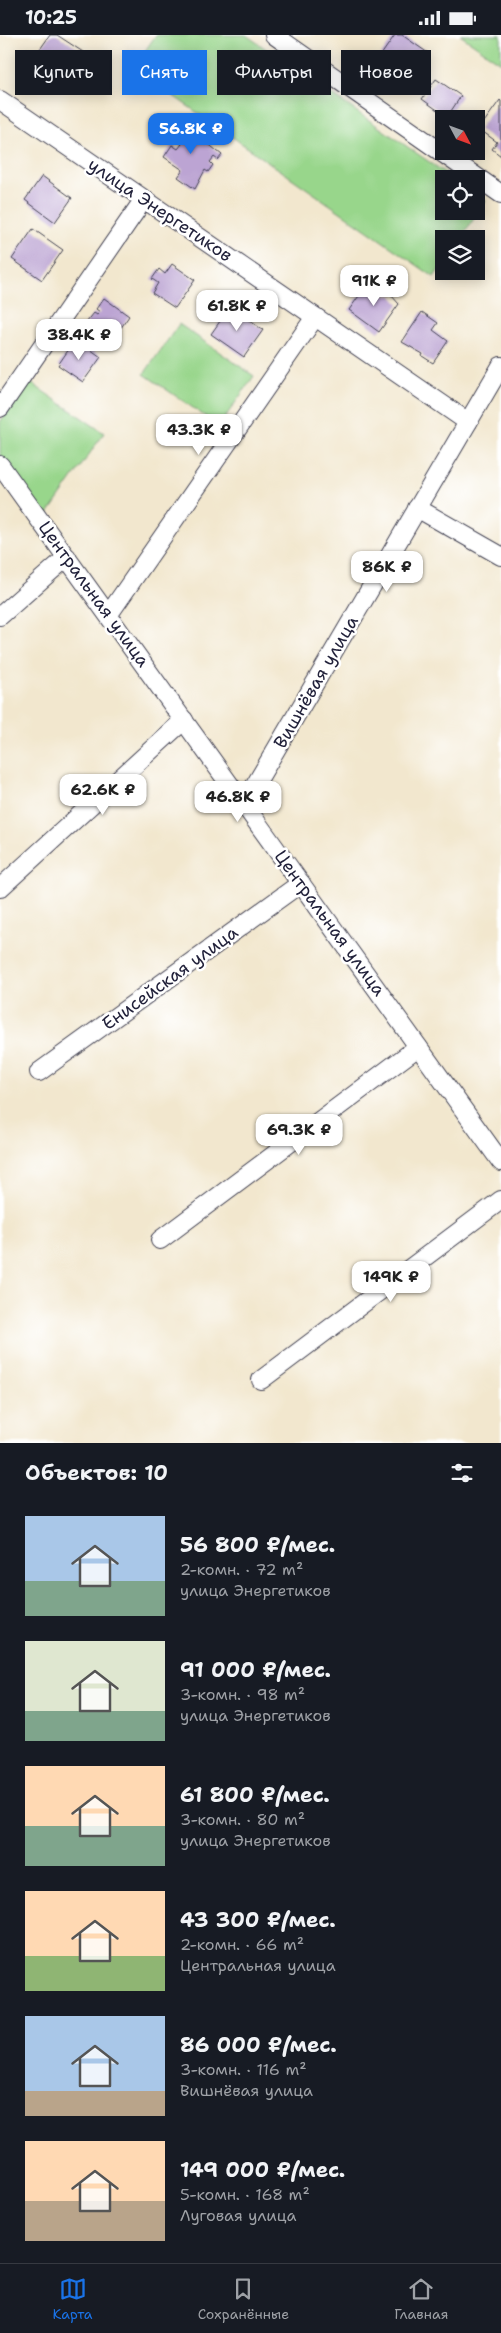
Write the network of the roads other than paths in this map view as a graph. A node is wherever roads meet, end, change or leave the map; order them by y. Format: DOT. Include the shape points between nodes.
graph roads {
  1 [pos="274,35"];
  2 [pos="0,101"];
  3 [pos="501,194"];
  4 [pos="144,199"];
  5 [pos="315,317"];
  6 [pos="501,366"];
  7 [pos="0,408"];
  8 [pos="468,422"];
  9 [pos="0,465"];
  10 [pos="417,508"];
  11 [pos="501,556"];
  12 [pos="67,557"];
  13 [pos="109,614"];
  14 [pos="0,616"];
  15 [pos="184,719"];
  16 [pos="244,804"];
  17 [pos="301,883"];
  18 [pos="0,888"];
  19 [pos="418,1047"];
  20 [pos="39,1072"];
  21 [pos="501,1162"];
  22 [pos="501,1200"];
  23 [pos="160,1240"];
  24 [pos="261,1380"];
  1 -- 3 [label="street"];
  2 -- 4 [label="street, улица Энергетиков"];
  4 -- 5 [label="street, улица Энергетиков"];
  4 -- 7 [label="street"];
  5 -- 8 [label="street, улица Энергетиков"];
  5 -- 13 [label="street"];
  6 -- 8 [label="street, Вишнёвая улица"];
  8 -- 10 [label="street, Вишнёвая улица"];
  9 -- 12 [label="street, Центральная улица"];
  10 -- 11 [label="street"];
  10 -- 16 [label="street, Вишнёвая улица"];
  12 -- 13 [label="street, Центральная улица"];
  12 -- 14 [label="street"];
  13 -- 15 [label="street, Центральная улица"];
  15 -- 16 [label="street, Центральная улица"];
  15 -- 18 [label="street"];
  16 -- 17 [label="street, Центральная улица"];
  17 -- 19 [label="street, Центральная улица"];
  17 -- 20 [label="street, Енисейская улица"];
  19 -- 21 [label="street, Центральная улица"];
  19 -- 23 [label="street"];
  22 -- 24 [label="street"];
}
